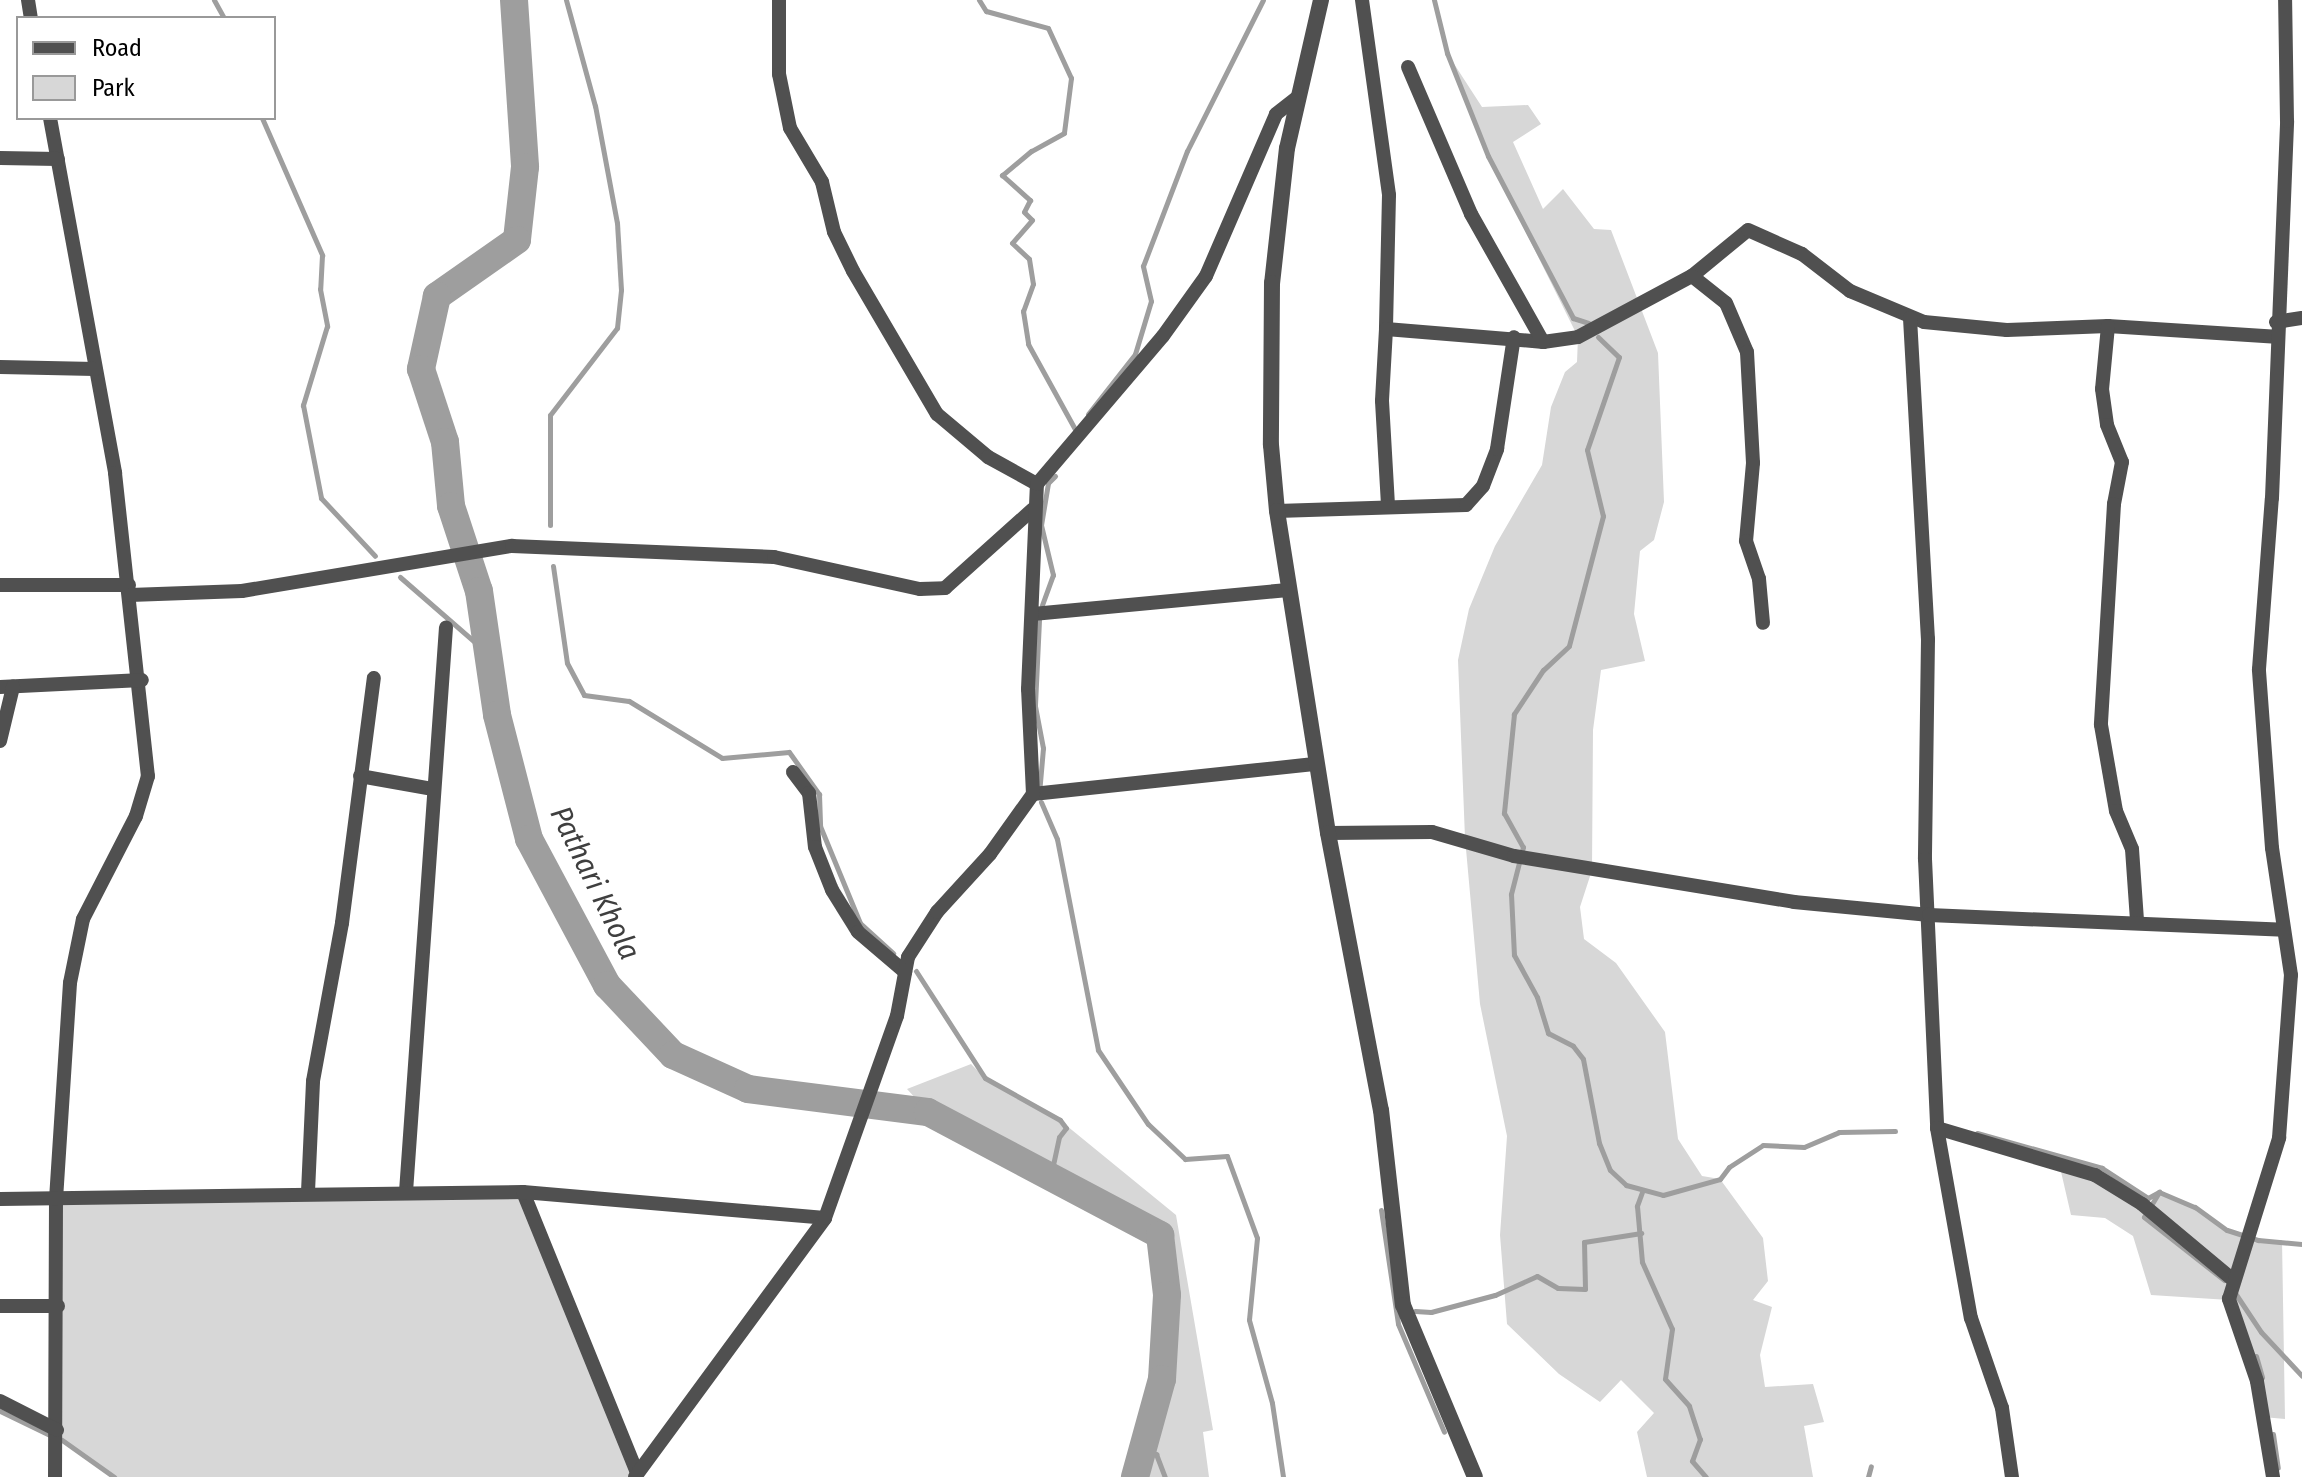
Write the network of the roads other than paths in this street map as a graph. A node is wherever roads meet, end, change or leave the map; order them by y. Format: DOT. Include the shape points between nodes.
graph roads {
  1 [pos="779,0"];
  2 [pos="1321,0"];
  3 [pos="1362,0"];
  4 [pos="2285,0"];
  5 [pos="1408,67"];
  6 [pos="1298,97"];
  7 [pos="50,120"];
  8 [pos="0,158"];
  9 [pos="58,159"];
  10 [pos="1692,276"];
  11 [pos="1910,318"];
  12 [pos="2302,318"];
  13 [pos="2108,326"];
  14 [pos="1386,329"];
  15 [pos="2276,329"];
  16 [pos="1514,337"];
  17 [pos="1543,342"];
  18 [pos="0,367"];
  19 [pos="95,369"];
  20 [pos="1037,484"];
  21 [pos="1388,506"];
  22 [pos="1033,509"];
  23 [pos="1277,511"];
  24 [pos="0,585"];
  25 [pos="129,590"];
  26 [pos="1288,590"];
  27 [pos="1033,614"];
  28 [pos="1763,623"];
  29 [pos="446,627"];
  30 [pos="374,678"];
  31 [pos="142,680"];
  32 [pos="7,687"];
  33 [pos="0,741"];
  34 [pos="1316,764"];
  35 [pos="793,772"];
  36 [pos="360,776"];
  37 [pos="432,789"];
  38 [pos="1033,794"];
  39 [pos="1328,833"];
  40 [pos="1929,915"];
  41 [pos="2137,920"];
  42 [pos="2284,930"];
  43 [pos="905,972"];
  44 [pos="1937,1128"];
  45 [pos="308,1192"];
  46 [pos="406,1192"];
  47 [pos="523,1192"];
  48 [pos="56,1198"];
  49 [pos="0,1199"];
  50 [pos="825,1218"];
  51 [pos="2232,1279"];
  52 [pos="0,1306"];
  53 [pos="58,1306"];
  54 [pos="0,1401"];
  55 [pos="57,1430"];
  56 [pos="636,1475"];
  57 [pos="55,1477"];
  58 [pos="1475,1477"];
  59 [pos="2012,1477"];
  60 [pos="2273,1477"];
  1 -- 20 [label="street" via="779,74 790,128 822,182 834,232 853,271 937,414 988,457"];
  2 -- 6 [label="street"];
  3 -- 14 [label="street" via="1389,195"];
  4 -- 15 [label="street" via="2287,121"];
  5 -- 17 [label="street" via="1471,214"];
  6 -- 20 [label="street" via="1276,114 1206,276 1163,336"];
  6 -- 23 [label="street" via="1272,283 1271,445"];
  7 -- 9 [label="street"];
  8 -- 9 [label="street"];
  9 -- 19 [label="street"];
  10 -- 11 [label="street" via="1748,230 1802,254 1850,291"];
  10 -- 17 [label="street" via="1578,337"];
  10 -- 28 [label="street" via="1726,303 1747,352 1753,463 1746,541 1759,579"];
  11 -- 13 [label="street" via="2007,330"];
  11 -- 40 [label="street" via="1928,639"];
  12 -- 15 [label="street"];
  13 -- 15 [label="street"];
  13 -- 41 [label="street" via="2102,389 2107,425 2122,462 2114,504 2101,725 2116,811 2132,849"];
  14 -- 16 [label="street"];
  14 -- 21 [label="street" via="1382,401"];
  15 -- 42 [label="street" via="2272,498 2259,669"];
  16 -- 17 [label="street"];
  16 -- 21 [label="street" via="1497,449 1474,499 1466,505"];
  18 -- 19 [label="street"];
  19 -- 25 [label="street"];
  20 -- 22 [label="street"];
  21 -- 23 [label="street"];
  22 -- 25 [label="street" via="945,588 920,589 774,557 512,546 242,591"];
  22 -- 27 [label="street"];
  23 -- 26 [label="street"];
  24 -- 25 [label="street"];
  25 -- 31 [label="street"];
  26 -- 27 [label="street"];
  26 -- 34 [label="street"];
  27 -- 38 [label="street" via="1028,689"];
  29 -- 37 [label="street"];
  30 -- 36 [label="street"];
  31 -- 32 [label="street"];
  31 -- 48 [label="street" via="148,776 77,945"];
  32 -- 33 [label="street"];
  34 -- 38 [label="street"];
  34 -- 39 [label="street"];
  35 -- 43 [label="street" via="809,793 815,847 832,890 858,932"];
  36 -- 37 [label="street"];
  36 -- 45 [label="street" via="342,923 313,1081"];
  37 -- 46 [label="street"];
  38 -- 43 [label="street" via="990,854 937,912 908,957"];
  39 -- 40 [label="street" via="1432,832 1518,856 1794,902"];
  39 -- 58 [label="street" via="1381,1110 1403,1305"];
  40 -- 41 [label="street"];
  40 -- 44 [label="street"];
  41 -- 42 [label="street"];
  42 -- 51 [label="street" via="2291,975 2279,1138"];
  43 -- 50 [label="street" via="859,1133"];
  44 -- 51 [label="street" via="2095,1175 2142,1204"];
  44 -- 59 [label="street" via="1971,1318 2002,1408"];
  45 -- 46 [label="street"];
  45 -- 48 [label="street"];
  46 -- 47 [label="street"];
  47 -- 50 [label="street"];
  47 -- 56 [label="street"];
  48 -- 49 [label="street"];
  48 -- 53 [label="street"];
  50 -- 56 [label="street"];
  51 -- 60 [label="street" via="2229,1299 2257,1381"];
  52 -- 53 [label="street"];
  53 -- 55 [label="street"];
  54 -- 55 [label="street"];
  55 -- 57 [label="street"];
}
